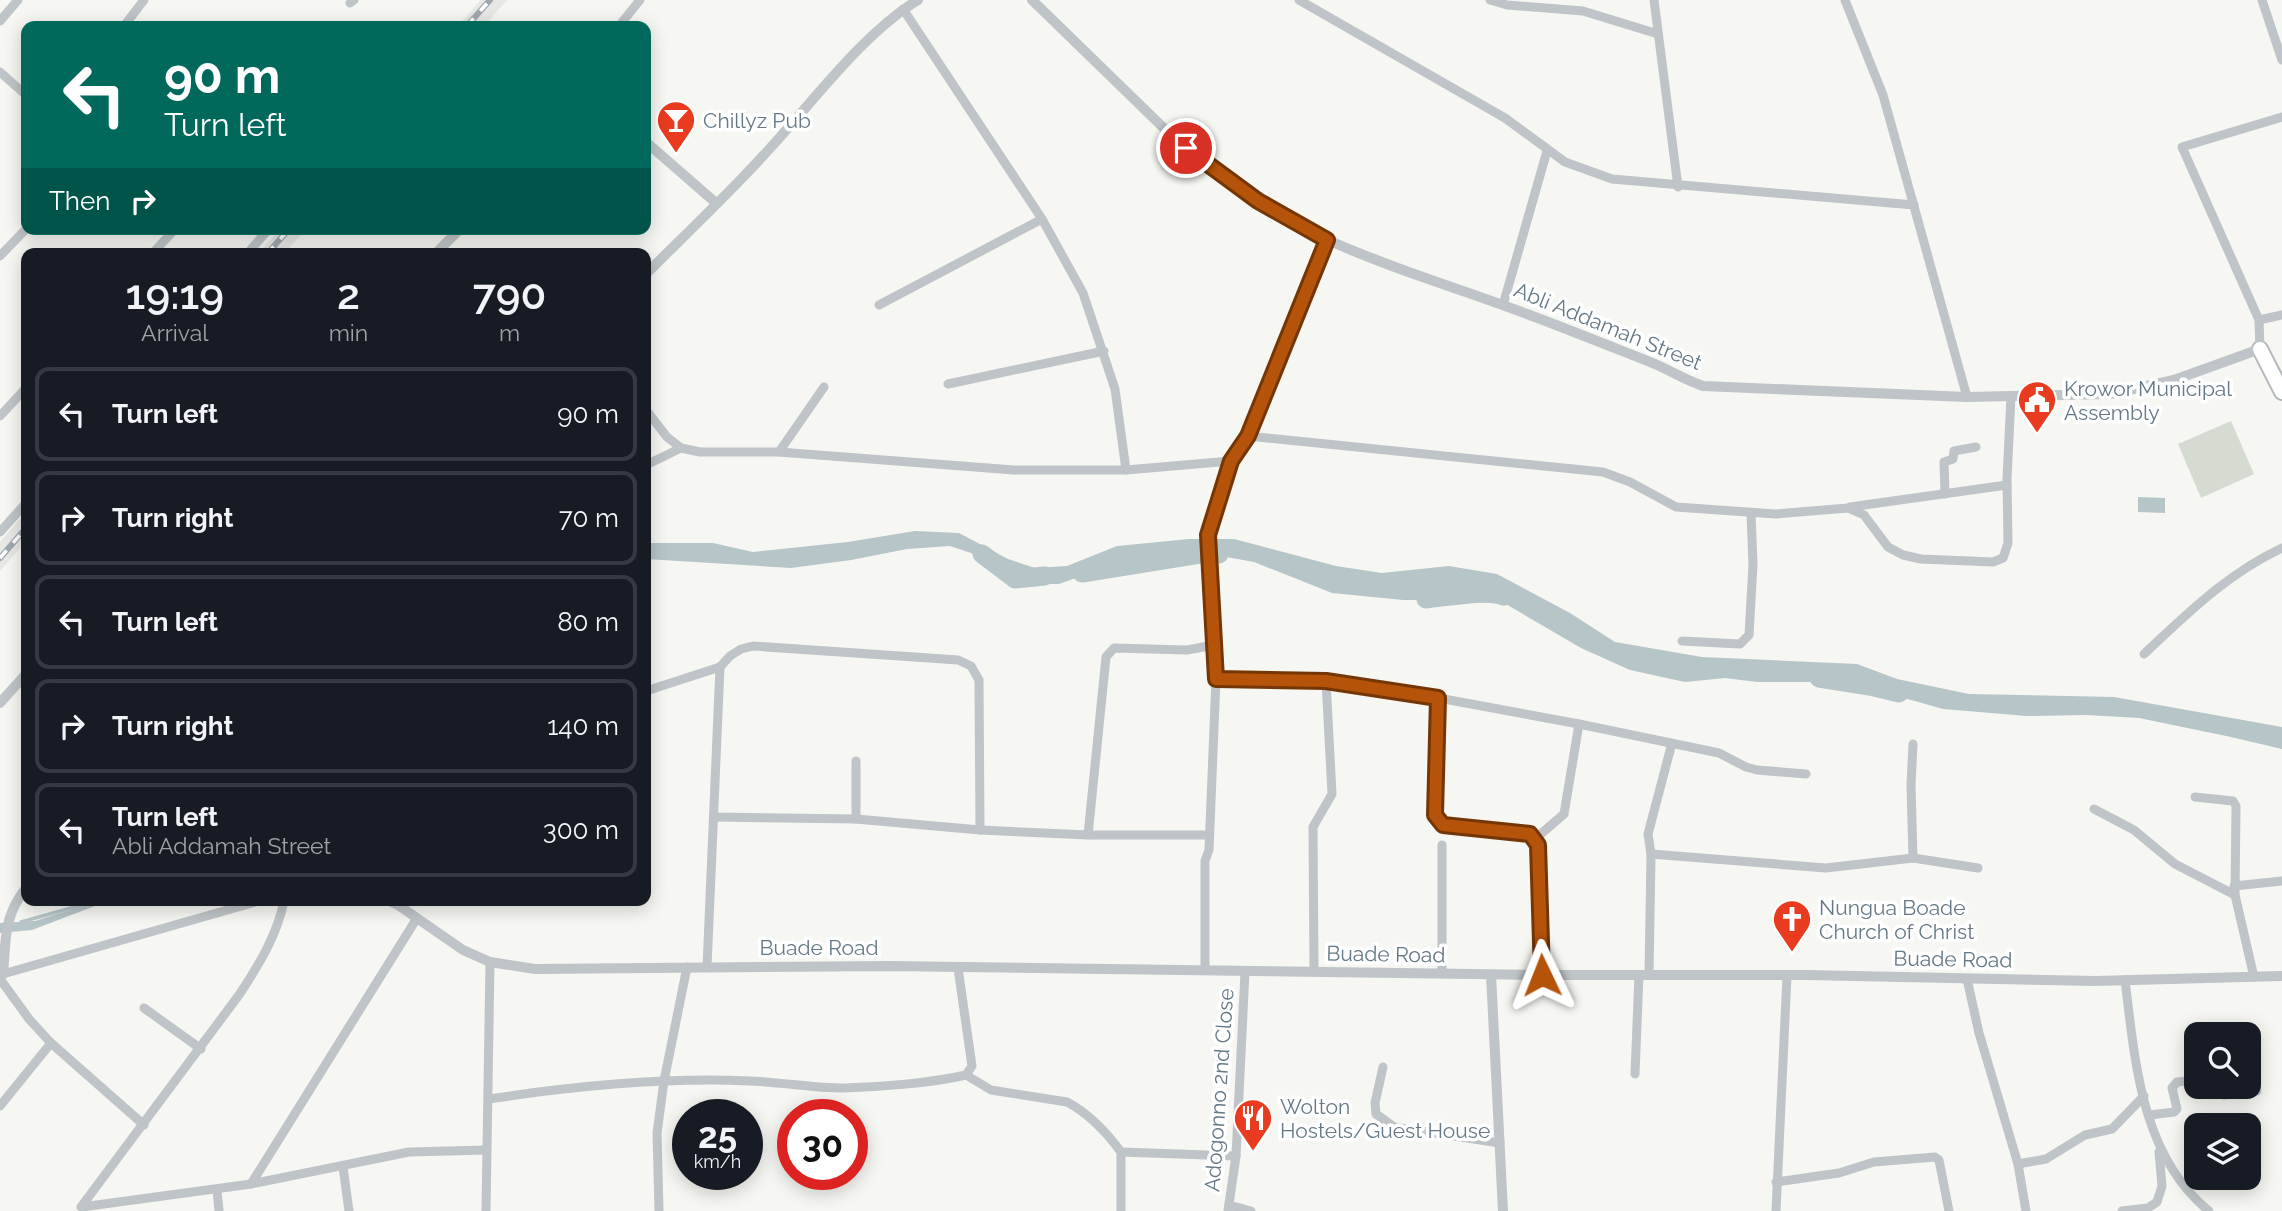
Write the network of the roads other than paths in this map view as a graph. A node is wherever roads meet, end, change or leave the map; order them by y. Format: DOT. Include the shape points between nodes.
graph roads {
  1 [pos="18,0"];
  2 [pos="144,0"];
  3 [pos="640,0"];
  4 [pos="918,0"];
  5 [pos="1032,0"];
  6 [pos="1299,0"];
  7 [pos="1490,0"];
  8 [pos="1654,0"];
  9 [pos="1845,0"];
  10 [pos="2262,0"];
  11 [pos="902,9"];
  12 [pos="0,21"];
  13 [pos="128,21"];
  14 [pos="623,21"];
  15 [pos="1658,34"];
  16 [pos="2282,60"];
  17 [pos="0,72"];
  18 [pos="21,91"];
  19 [pos="2282,117"];
  20 [pos="651,147"];
  21 [pos="1547,150"];
  22 [pos="1678,187"];
  23 [pos="716,204"];
  24 [pos="1914,205"];
  25 [pos="1042,219"];
  26 [pos="21,234"];
  27 [pos="169,235"];
  28 [pos="454,235"];
  29 [pos="1327,240"];
  30 [pos="158,248"];
  31 [pos="441,248"];
  32 [pos="0,256"];
  33 [pos="651,269"];
  34 [pos="879,305"];
  35 [pos="1503,305"];
  36 [pos="2282,316"];
  37 [pos="2259,320"];
  38 [pos="2260,349"];
  39 [pos="1104,351"];
  40 [pos="948,384"];
  41 [pos="824,387"];
  42 [pos="2282,392"];
  43 [pos="21,393"];
  44 [pos="2011,396"];
  45 [pos="1967,397"];
  46 [pos="0,416"];
  47 [pos="651,417"];
  48 [pos="1248,436"];
  49 [pos="1976,447"];
  50 [pos="681,448"];
  51 [pos="779,452"];
  52 [pos="1231,461"];
  53 [pos="651,463"];
  54 [pos="1126,470"];
  55 [pos="2007,485"];
  56 [pos="1945,494"];
  57 [pos="1848,508"];
  58 [pos="21,509"];
  59 [pos="1751,513"];
  60 [pos="0,532"];
  61 [pos="2282,548"];
  62 [pos="1682,641"];
  63 [pos="1213,645"];
  64 [pos="2144,654"];
  65 [pos="720,667"];
  66 [pos="1216,679"];
  67 [pos="21,680"];
  68 [pos="1326,681"];
  69 [pos="651,689"];
  70 [pos="1438,698"];
  71 [pos="0,703"];
  72 [pos="1580,724"];
  73 [pos="1672,743"];
  74 [pos="1913,744"];
  75 [pos="856,761"];
  76 [pos="1806,774"];
  77 [pos="2195,797"];
  78 [pos="2094,809"];
  79 [pos="715,817"];
  80 [pos="856,820"];
  81 [pos="980,830"];
  82 [pos="1088,835"];
  83 [pos="1209,835"];
  84 [pos="1535,839"];
  85 [pos="1442,845"];
  86 [pos="1651,854"];
  87 [pos="1913,858"];
  88 [pos="1978,868"];
  89 [pos="2282,881"];
  90 [pos="2234,890"];
  91 [pos="21,895"];
  92 [pos="242,906"];
  93 [pos="282,906"];
  94 [pos="401,906"];
  95 [pos="417,918"];
  96 [pos="490,962"];
  97 [pos="687,967"];
  98 [pos="707,967"];
  99 [pos="958,968"];
  100 [pos="1205,970"];
  101 [pos="1245,972"];
  102 [pos="1314,972"];
  103 [pos="1442,974"];
  104 [pos="1491,975"];
  105 [pos="1542,975"];
  106 [pos="1644,975"];
  107 [pos="1,976"];
  108 [pos="1787,976"];
  109 [pos="2282,976"];
  110 [pos="2254,977"];
  111 [pos="1967,979"];
  112 [pos="2125,980"];
  113 [pos="145,1007"];
  114 [pos="51,1044"];
  115 [pos="201,1049"];
  116 [pos="1383,1067"];
  117 [pos="1635,1074"];
  118 [pos="966,1075"];
  119 [pos="664,1081"];
  120 [pos="2184,1081"];
  121 [pos="2144,1096"];
  122 [pos="489,1099"];
  123 [pos="0,1106"];
  124 [pos="2150,1115"];
  125 [pos="144,1125"];
  126 [pos="1500,1143"];
  127 [pos="2158,1146"];
  128 [pos="486,1150"];
  129 [pos="1121,1152"];
  130 [pos="1236,1156"];
  131 [pos="2018,1164"];
  132 [pos="343,1167"];
  133 [pos="1776,1182"];
  134 [pos="251,1184"];
  135 [pos="217,1190"];
  136 [pos="1228,1208"];
  137 [pos="80,1209"];
  138 [pos="219,1211"];
  139 [pos="349,1211"];
  140 [pos="486,1211"];
  141 [pos="659,1211"];
  142 [pos="1121,1211"];
  143 [pos="1251,1211"];
  144 [pos="1503,1211"];
  145 [pos="1776,1211"];
  146 [pos="1949,1211"];
  147 [pos="2026,1211"];
  148 [pos="2122,1211"];
  149 [pos="2209,1211"];
  1 -- 12 [label="street"];
  2 -- 13 [label="street"];
  3 -- 14 [label="street"];
  4 -- 11 [label="street"];
  5 -- 29 [label="street, Abli Addamah Street" via="1198,159 1258,201"];
  6 -- 21 [label="street" via="1505,118"];
  7 -- 15 [label="street" via="1583,10"];
  8 -- 15 [label="street"];
  9 -- 24 [label="street" via="1883,95"];
  10 -- 16 [label="street"];
  11 -- 23 [label="street" via="815,95"];
  11 -- 25 [label="street"];
  15 -- 22 [label="street"];
  17 -- 18 [label="street"];
  19 -- 37 [label="street" via="2182,147"];
  20 -- 23 [label="street"];
  21 -- 22 [label="street" via="1565,162 1612,179"];
  21 -- 35 [label="street"];
  22 -- 24 [label="street"];
  23 -- 33 [label="street"];
  24 -- 45 [label="street"];
  25 -- 34 [label="street"];
  25 -- 39 [label="street" via="1083,293"];
  26 -- 32 [label="street"];
  27 -- 30 [label="street"];
  28 -- 31 [label="street"];
  29 -- 35 [label="street, Abli Addamah Street"];
  29 -- 48 [label="street"];
  35 -- 45 [label="street, Abli Addamah Street" via="1703,386"];
  36 -- 37 [label="street"];
  37 -- 38 [label="street"];
  38 -- 42 [label="main road"];
  38 -- 44 [label="street, Abli Addamah Street" via="2174,380 2110,394"];
  39 -- 40 [label="street"];
  39 -- 54 [label="street" via="1115,389"];
  41 -- 51 [label="street"];
  43 -- 46 [label="street"];
  44 -- 45 [label="street, Abli Addamah Street"];
  44 -- 55 [label="street"];
  47 -- 50 [label="street"];
  48 -- 52 [label="street"];
  48 -- 59 [label="street" via="1603,472 1676,508"];
  49 -- 56 [label="street" via="1954,451 1953,459 1944,461"];
  50 -- 51 [label="street"];
  50 -- 53 [label="street"];
  51 -- 54 [label="street" via="1014,470"];
  52 -- 54 [label="street"];
  52 -- 63 [label="street" via="1208,535"];
  55 -- 56 [label="street"];
  55 -- 57 [label="street" via="2008,543 2003,558 1993,562 1903,555 1888,547 1864,515"];
  56 -- 57 [label="street"];
  57 -- 59 [label="street"];
  58 -- 60 [label="street"];
  59 -- 62 [label="street" via="1749,635 1741,644"];
  61 -- 64 [label="street" via="2217,587"];
  63 -- 66 [label="street"];
  63 -- 82 [label="street" via="1187,650 1114,648 1109,652"];
  65 -- 69 [label="street"];
  65 -- 79 [label="street"];
  65 -- 81 [label="street" via="741,649 753,646 958,660 971,666 979,680"];
  66 -- 68 [label="street"];
  66 -- 83 [label="street"];
  67 -- 71 [label="street"];
  68 -- 70 [label="street"];
  68 -- 102 [label="street" via="1332,794 1313,827"];
  70 -- 72 [label="street"];
  70 -- 84 [label="street" via="1438,821 1530,834"];
  72 -- 73 [label="street"];
  72 -- 84 [label="street" via="1564,814"];
  73 -- 76 [label="street" via="1719,754 1746,767"];
  73 -- 86 [label="street" via="1647,834"];
  74 -- 87 [label="street"];
  75 -- 80 [label="street"];
  77 -- 90 [label="street" via="2233,801 2236,806"];
  78 -- 90 [label="street" via="2134,830 2186,871"];
  79 -- 80 [label="street"];
  79 -- 98 [label="street"];
  80 -- 81 [label="street"];
  81 -- 82 [label="street"];
  82 -- 83 [label="street"];
  83 -- 100 [label="street"];
  84 -- 105 [label="street"];
  85 -- 103 [label="street"];
  86 -- 87 [label="street" via="1826,868"];
  86 -- 106 [label="street"];
  87 -- 88 [label="street"];
  89 -- 90 [label="street"];
  90 -- 110 [label="street"];
  91 -- 107 [label="street" via="5,932"];
  92 -- 107 [label="street"];
  93 -- 115 [label="street" via="257,967"];
  94 -- 95 [label="street, Buade Road"];
  95 -- 96 [label="street, Buade Road" via="463,950"];
  95 -- 134 [label="street"];
  96 -- 97 [label="street, Buade Road" via="568,970"];
  96 -- 122 [label="street"];
  97 -- 98 [label="street, Buade Road"];
  97 -- 119 [label="street"];
  98 -- 99 [label="street, Buade Road"];
  99 -- 100 [label="street, Buade Road"];
  99 -- 118 [label="street" via="972,1066"];
  100 -- 101 [label="street, Buade Road"];
  101 -- 102 [label="street, Buade Road"];
  101 -- 130 [label="street, Adogonno 2nd Close"];
  102 -- 103 [label="street, Buade Road"];
  103 -- 104 [label="street, Buade Road"];
  104 -- 105 [label="street, Buade Road"];
  104 -- 126 [label="street"];
  105 -- 106 [label="street, Buade Road"];
  106 -- 108 [label="street, Buade Road"];
  106 -- 117 [label="street"];
  107 -- 114 [label="street"];
  108 -- 111 [label="street, Buade Road"];
  108 -- 133 [label="street"];
  109 -- 110 [label="street, Buade Road"];
  110 -- 112 [label="street, Buade Road"];
  111 -- 112 [label="street, Buade Road"];
  111 -- 131 [label="street"];
  112 -- 121 [label="street" via="2134,1058"];
  113 -- 115 [label="street"];
  114 -- 123 [label="street"];
  114 -- 125 [label="street"];
  115 -- 125 [label="street"];
  116 -- 126 [label="street" via="1375,1103 1376,1114 1384,1121"];
  118 -- 119 [label="street" via="844,1088"];
  118 -- 129 [label="street" via="991,1090 1067,1102 1101,1128"];
  119 -- 122 [label="street"];
  119 -- 141 [label="street" via="657,1133"];
  120 -- 124 [label="street" via="2172,1088 2174,1112"];
  121 -- 124 [label="street"];
  121 -- 131 [label="street" via="2112,1129 2085,1135 2046,1159"];
  122 -- 128 [label="street"];
  124 -- 127 [label="street"];
  125 -- 137 [label="street"];
  126 -- 144 [label="street"];
  127 -- 148 [label="street" via="2162,1186 2157,1202 2148,1208"];
  127 -- 149 [label="street" via="2172,1171"];
  128 -- 132 [label="street" via="410,1152"];
  128 -- 140 [label="street"];
  129 -- 130 [label="street"];
  129 -- 142 [label="street"];
  130 -- 136 [label="street, Adogonno 2nd Close"];
  131 -- 147 [label="street"];
  132 -- 134 [label="street"];
  132 -- 139 [label="street"];
  133 -- 145 [label="street"];
  133 -- 146 [label="street" via="1839,1173 1874,1162 1936,1157"];
  134 -- 135 [label="street"];
  135 -- 137 [label="street"];
  135 -- 138 [label="street"];
  136 -- 143 [label="street"];
}
